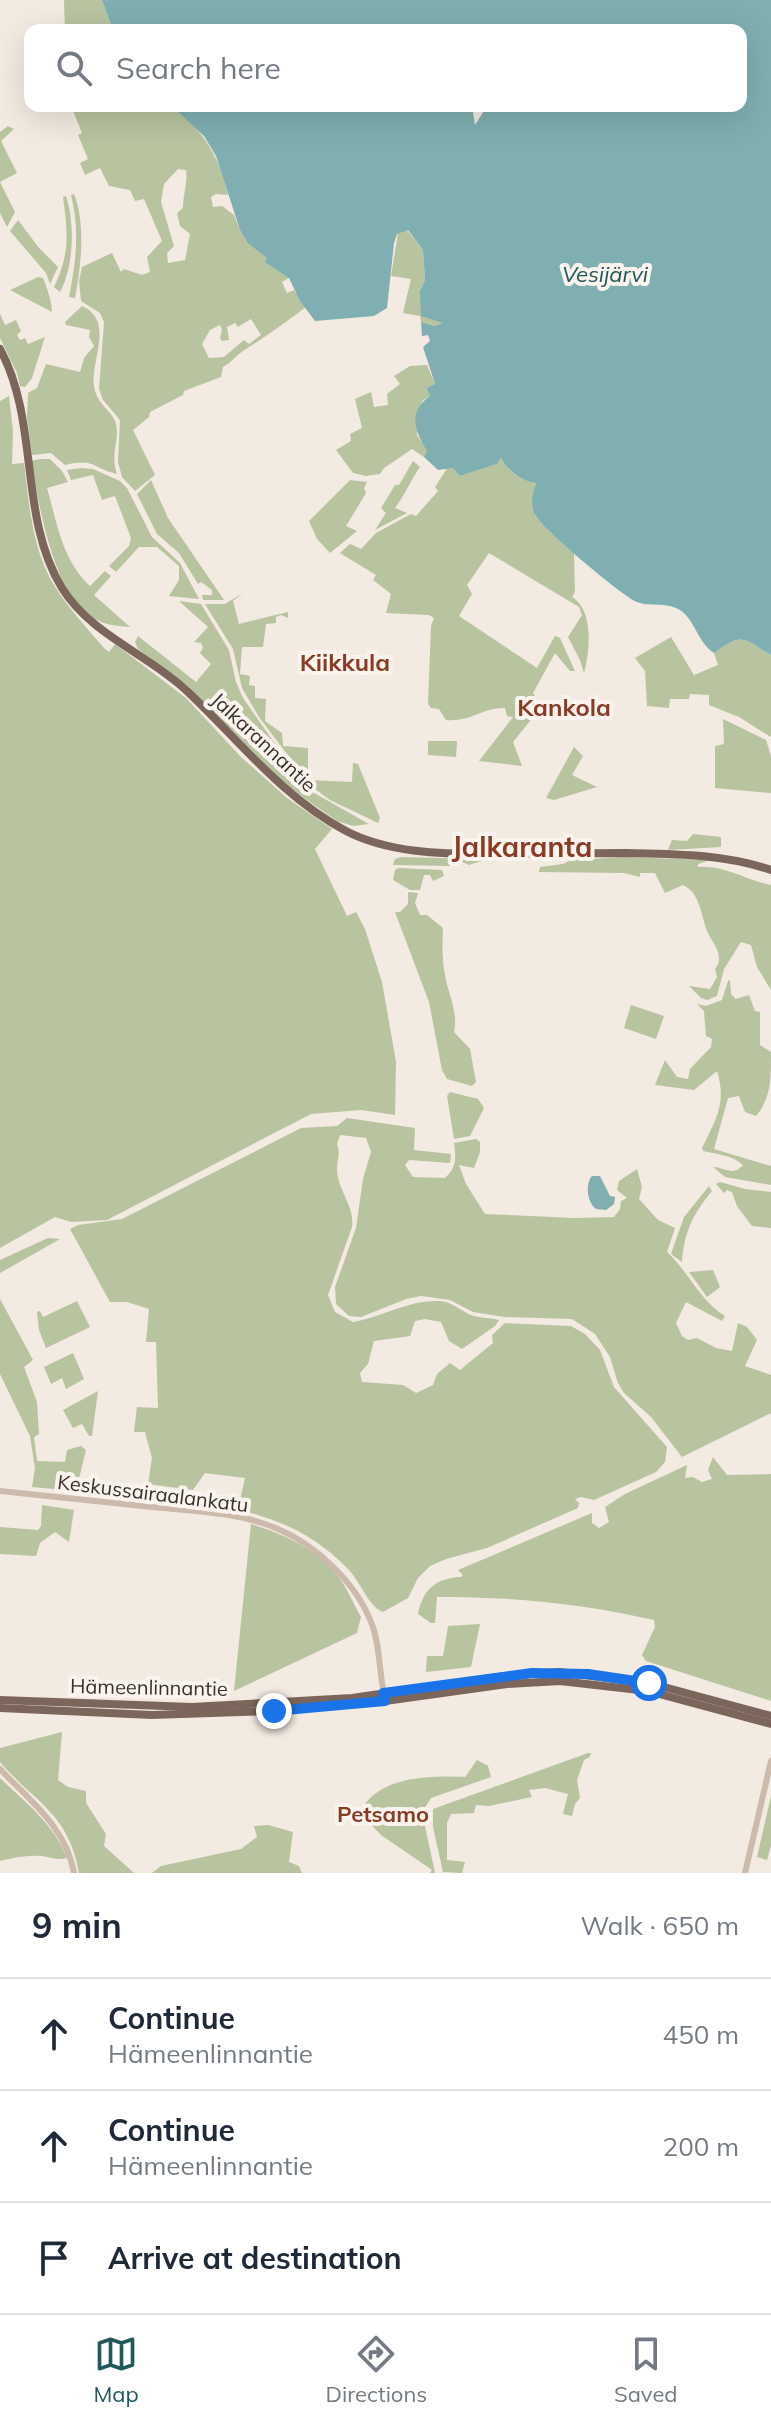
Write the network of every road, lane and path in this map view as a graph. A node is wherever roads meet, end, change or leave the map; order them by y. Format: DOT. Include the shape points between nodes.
graph roads {
  1 [pos="0,349"];
  2 [pos="771,870"];
  3 [pos="0,1491"];
  4 [pos="384,1697"];
  5 [pos="0,1700"];
  6 [pos="0,1708"];
  7 [pos="771,1716"];
  8 [pos="771,1724"];
  9 [pos="771,1761"];
  10 [pos="0,1769"];
  11 [pos="769,1777"];
  12 [pos="74,1873"];
  13 [pos="745,1873"];
  1 -- 2 [label="main road, Jalkarannantie" via="19,396 41,536 62,587 87,618 185,688 272,778 321,815 360,837 414,850 697,854"];
  3 -- 4 [label="street, Keskussairaalankatu" via="190,1511 278,1529 305,1544 355,1593 373,1628"];
  4 -- 5 [label="main road, Hämeenlinnantie" via="192,1707"];
  4 -- 6 [label="main road, Hämeenlinnantie" via="193,1715"];
  4 -- 7 [label="main road, Hämeenlinnantie" via="532,1673 588,1674 649,1683"];
  4 -- 8 [label="main road, Hämeenlinnantie" via="586,1682 648,1691"];
  9 -- 11 [label="street"];
  10 -- 12 [label="street" via="48,1816 64,1840"];
  11 -- 13 [label="street"];
}
